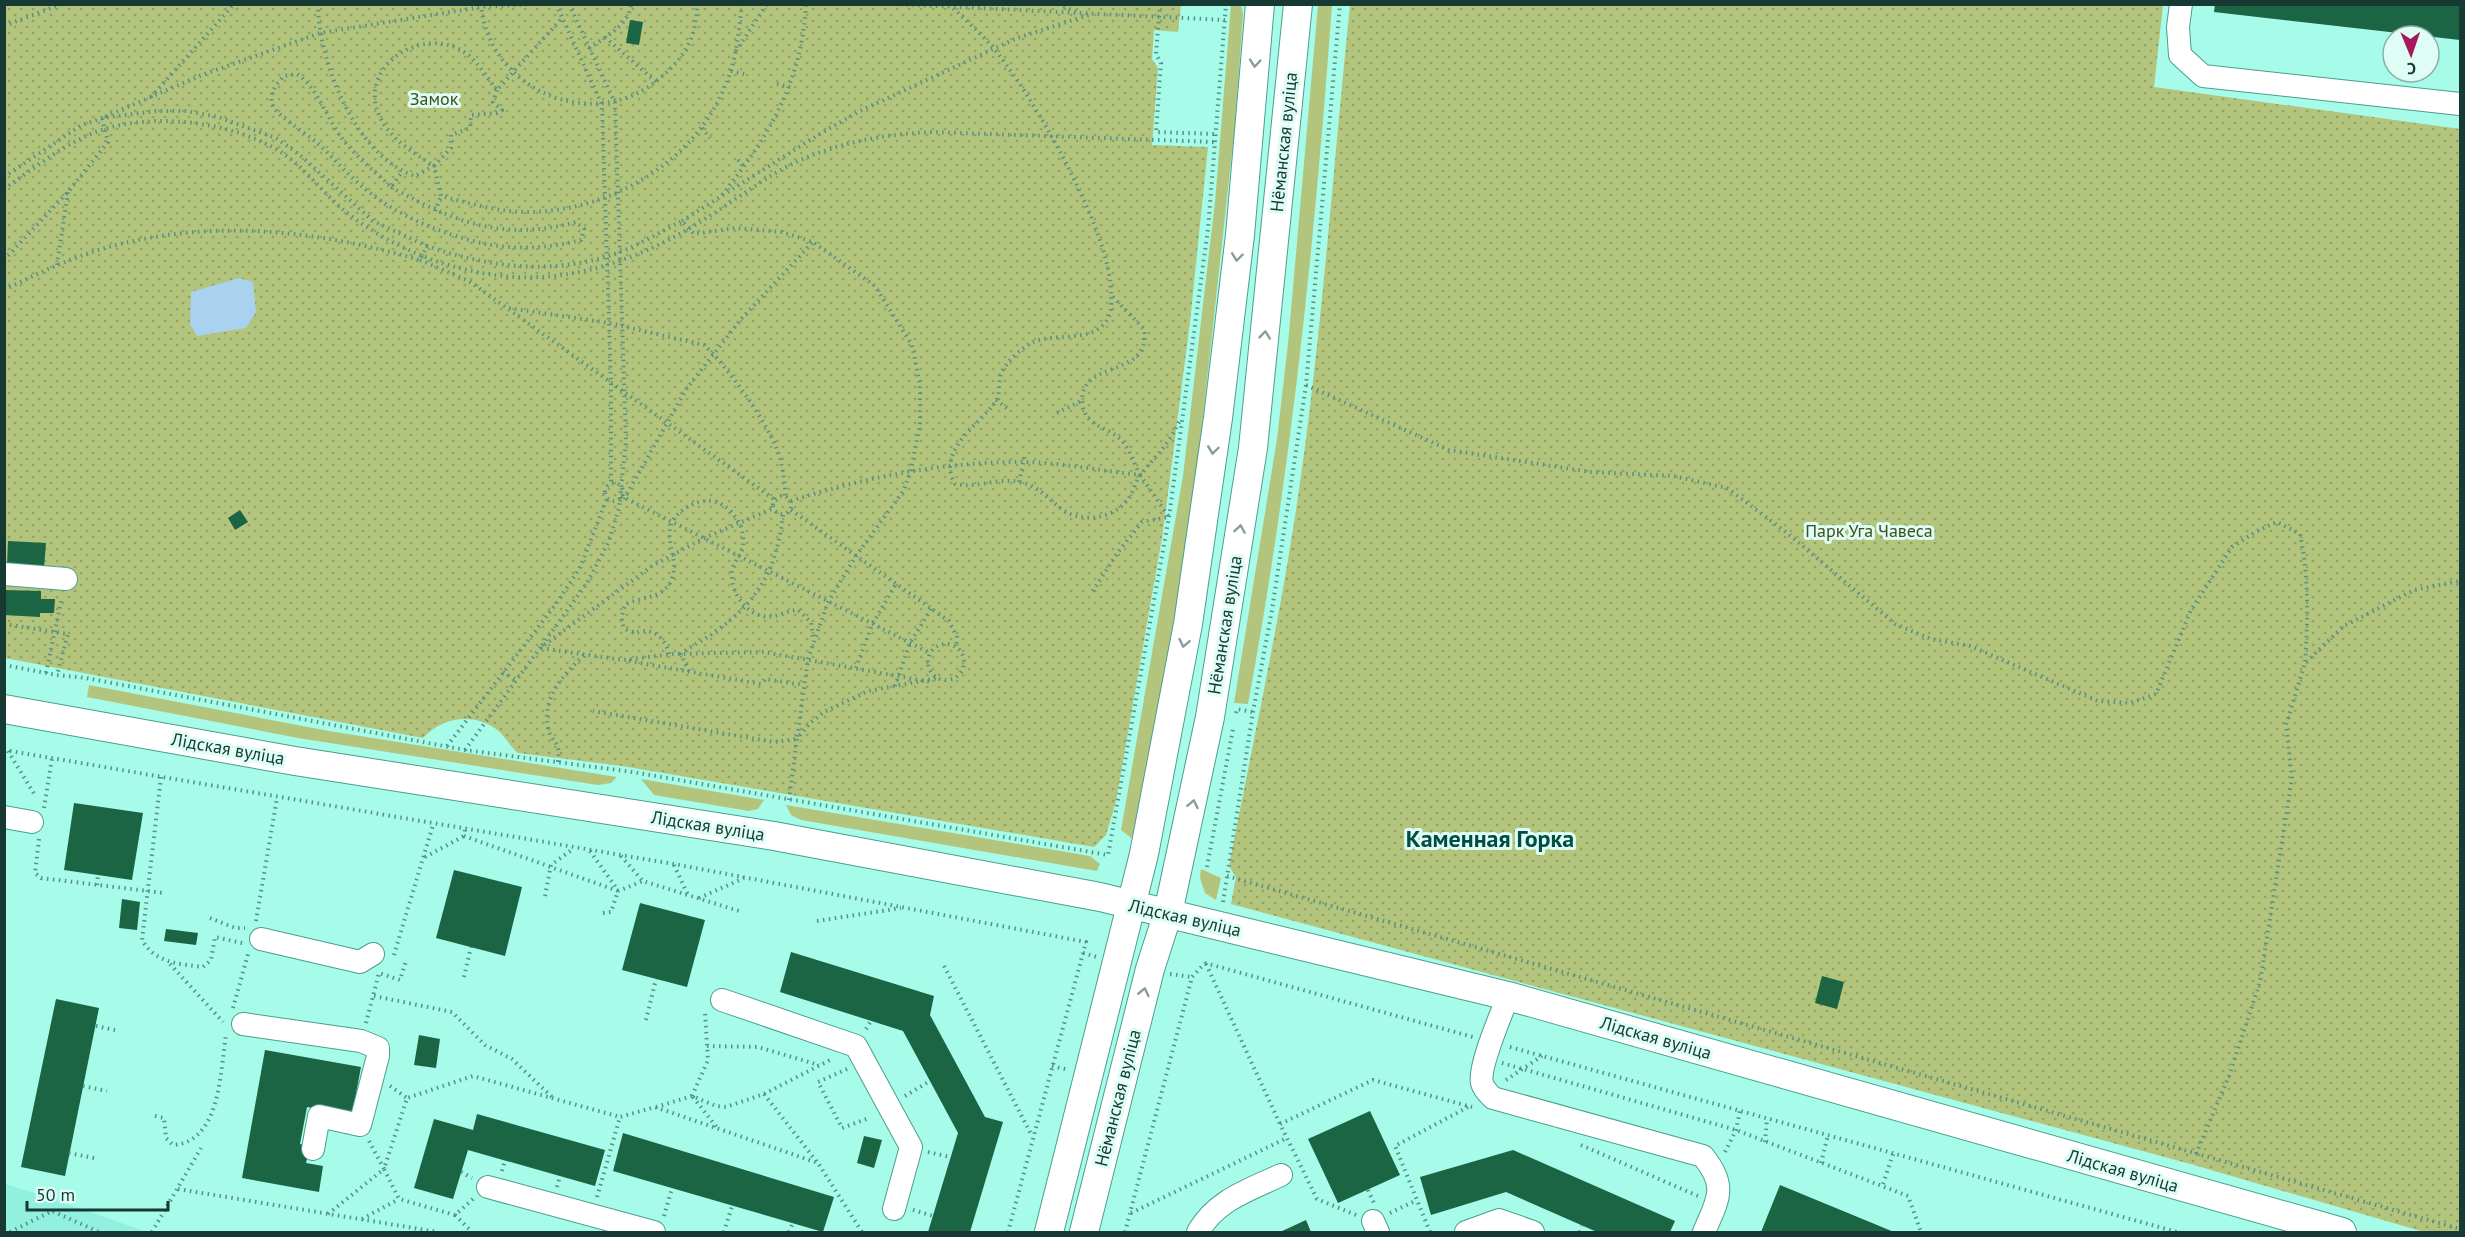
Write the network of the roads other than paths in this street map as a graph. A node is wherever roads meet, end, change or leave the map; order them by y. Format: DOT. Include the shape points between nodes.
graph roads {
  1 [pos="1260,4"];
  2 [pos="1298,4"];
  3 [pos="2181,4"];
  4 [pos="2460,104"];
  5 [pos="4,574"];
  6 [pos="66,579"];
  7 [pos="4,709"];
  8 [pos="4,817"];
  9 [pos="38,822"];
  10 [pos="1131,905"];
  11 [pos="1168,913"];
  12 [pos="261,939"];
  13 [pos="383,956"];
  14 [pos="1508,996"];
  15 [pos="713,1006"];
  16 [pos="235,1026"];
  17 [pos="313,1149"];
  18 [pos="1281,1175"];
  19 [pos="488,1187"];
  20 [pos="894,1209"];
  21 [pos="658,1227"];
  22 [pos="1049,1233"];
  23 [pos="1084,1233"];
  24 [pos="1198,1233"];
  25 [pos="1466,1233"];
  26 [pos="1533,1233"];
  27 [pos="1704,1233"];
  28 [pos="2342,1233"];
  1 -- 10 [label="main road, Нёманская вуліца, one-way" via="1240,235 1218,418 1188,624"];
  11 -- 2 [label="main road, Нёманская вуліца, one-way" via="1210,717 1253,447"];
  3 -- 4 [label="lane" via="2180,55 2203,76"];
  5 -- 6 [label="lane"];
  7 -- 10 [label="main road, Лідская вуліца" via="295,761 774,836"];
  8 -- 9 [label="lane"];
  10 -- 11 [label="main road, Лідская вуліца"];
  10 -- 22 [label="main road, Нёманская вуліца"];
  11 -- 14 [label="main road, Лідская вуліца"];
  23 -- 11 [label="main road, Нёманская вуліца, one-way" via="1150,969"];
  12 -- 13 [label="lane" via="360,962"];
  14 -- 27 [label="lane" via="1481,1080 1485,1091 1493,1098 1703,1156 1715,1172 1721,1193"];
  14 -- 28 [label="main road, Лідская вуліца"];
  15 -- 20 [label="lane" via="856,1046 911,1148"];
  16 -- 17 [label="lane" via="361,1041 378,1048 360,1125 319,1116"];
  18 -- 24 [label="lane" via="1223,1203"];
  19 -- 21 [label="lane" via="591,1215"];
  25 -- 26 [label="lane" via="1499,1220"];
}
